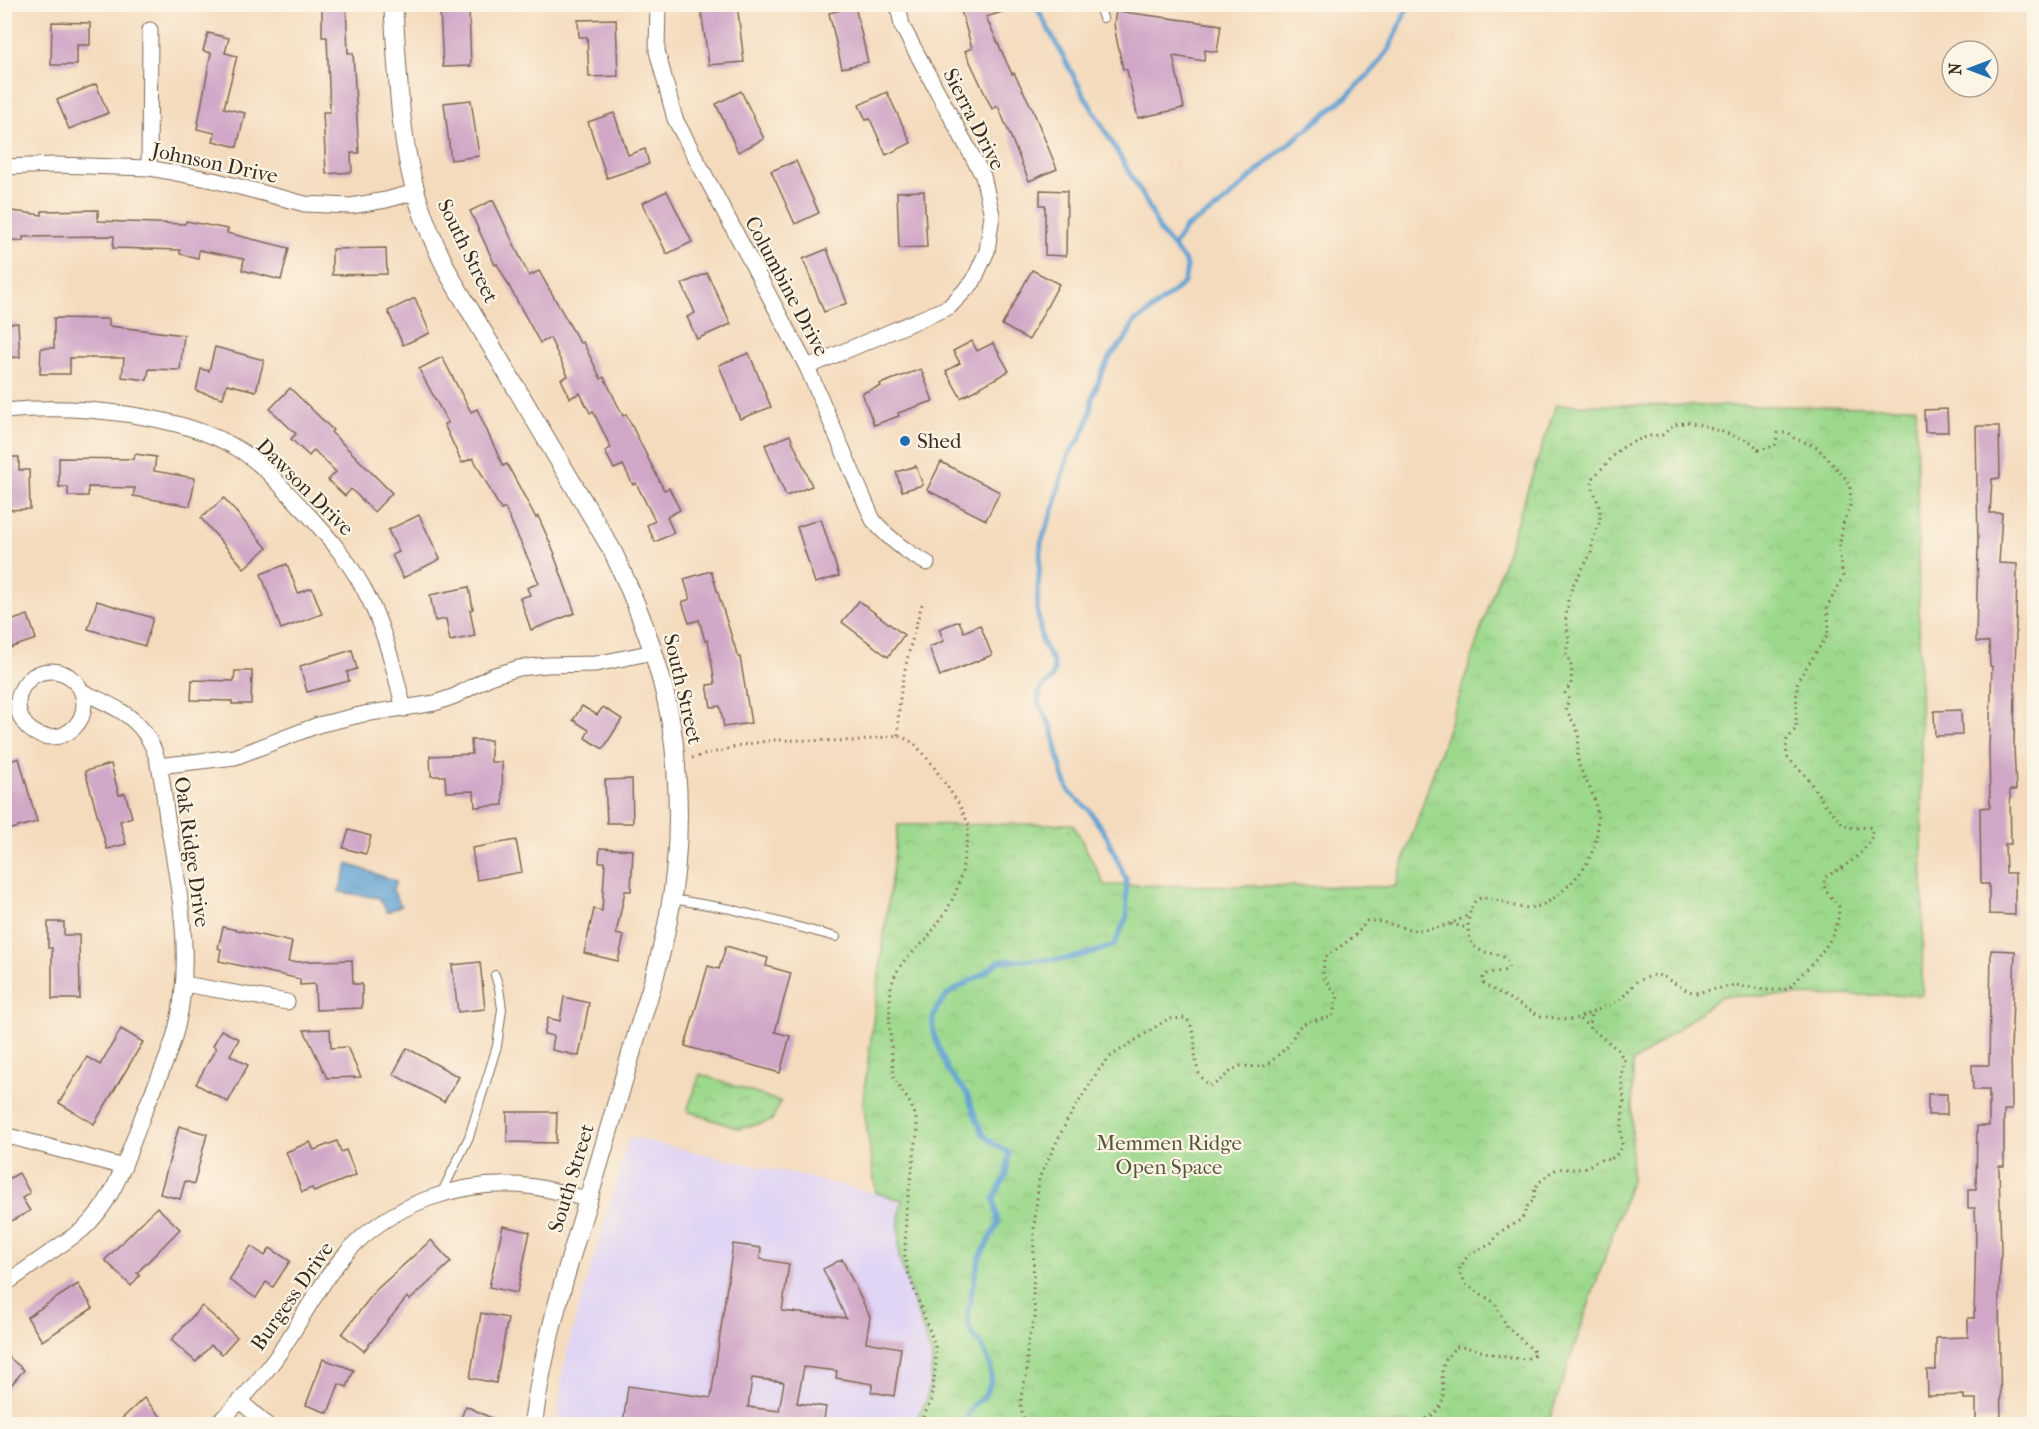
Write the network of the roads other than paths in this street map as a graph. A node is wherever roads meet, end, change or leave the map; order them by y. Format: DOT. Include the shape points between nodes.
graph roads {
  1 [pos="393,4"];
  2 [pos="658,4"];
  3 [pos="898,4"];
  4 [pos="1098,4"];
  5 [pos="1103,18"];
  6 [pos="150,30"];
  7 [pos="4,168"];
  8 [pos="149,168"];
  9 [pos="415,192"];
  10 [pos="807,367"];
  11 [pos="4,411"];
  12 [pos="927,563"];
  13 [pos="653,652"];
  14 [pos="82,692"];
  15 [pos="404,709"];
  16 [pos="158,766"];
  17 [pos="672,899"];
  18 [pos="836,937"];
  19 [pos="495,975"];
  20 [pos="184,984"];
  21 [pos="288,1002"];
  22 [pos="12,1137"];
  23 [pos="124,1167"];
  24 [pos="441,1194"];
  25 [pos="588,1199"];
  26 [pos="4,1285"];
  27 [pos="240,1401"];
  28 [pos="217,1425"];
  29 [pos="266,1425"];
  30 [pos="533,1425"];
  1 -- 9 [label="street, South Street" via="403,132"];
  2 -- 10 [label="street, Columbine Drive" via="657,51 675,119"];
  3 -- 10 [label="street, Sierra Drive" via="902,26 982,176 992,215 987,251 973,282 949,307"];
  4 -- 5 [label="lane"];
  6 -- 8 [label="street"];
  7 -- 8 [label="street, Johnson Drive"];
  8 -- 9 [label="street, Johnson Drive" via="305,204 351,206"];
  9 -- 13 [label="street, South Street" via="452,278 612,550"];
  10 -- 12 [label="street, Columbine Drive" via="873,520 891,541"];
  11 -- 15 [label="street, Dawson Drive" via="49,409 130,415 199,431 242,451 310,517 351,566 382,629"];
  13 -- 15 [label="street, Oak Ridge Drive" via="596,664 519,668 492,676 446,700"];
  13 -- 17 [label="street, South Street" via="670,719 676,764 678,819"];
  14 -- 14 [label="street" via="64,674 54,671 32,676 19,695 19,715 33,733 49,738 61,736 79,722"];
  14 -- 16 [label="street" via="132,719 147,736"];
  15 -- 16 [label="street, Oak Ridge Drive" via="318,725 235,757"];
  16 -- 20 [label="street, Oak Ridge Drive" via="179,888"];
  17 -- 18 [label="lane" via="731,909"];
  17 -- 25 [label="street, South Street" via="660,954"];
  19 -- 24 [label="lane" via="502,1009 497,1046 469,1137"];
  20 -- 21 [label="street"];
  20 -- 23 [label="street, Oak Ridge Drive" via="171,1047"];
  22 -- 23 [label="street"];
  23 -- 26 [label="street, Oak Ridge Drive" via="93,1220"];
  24 -- 25 [label="street, Burgess Drive" via="509,1185 533,1186"];
  24 -- 27 [label="street, Burgess Drive" via="400,1211 353,1245 329,1274 280,1352"];
  25 -- 30 [label="street, South Street" via="553,1319"];
  27 -- 28 [label="street, Burgess Drive"];
  27 -- 29 [label="street"];
}
